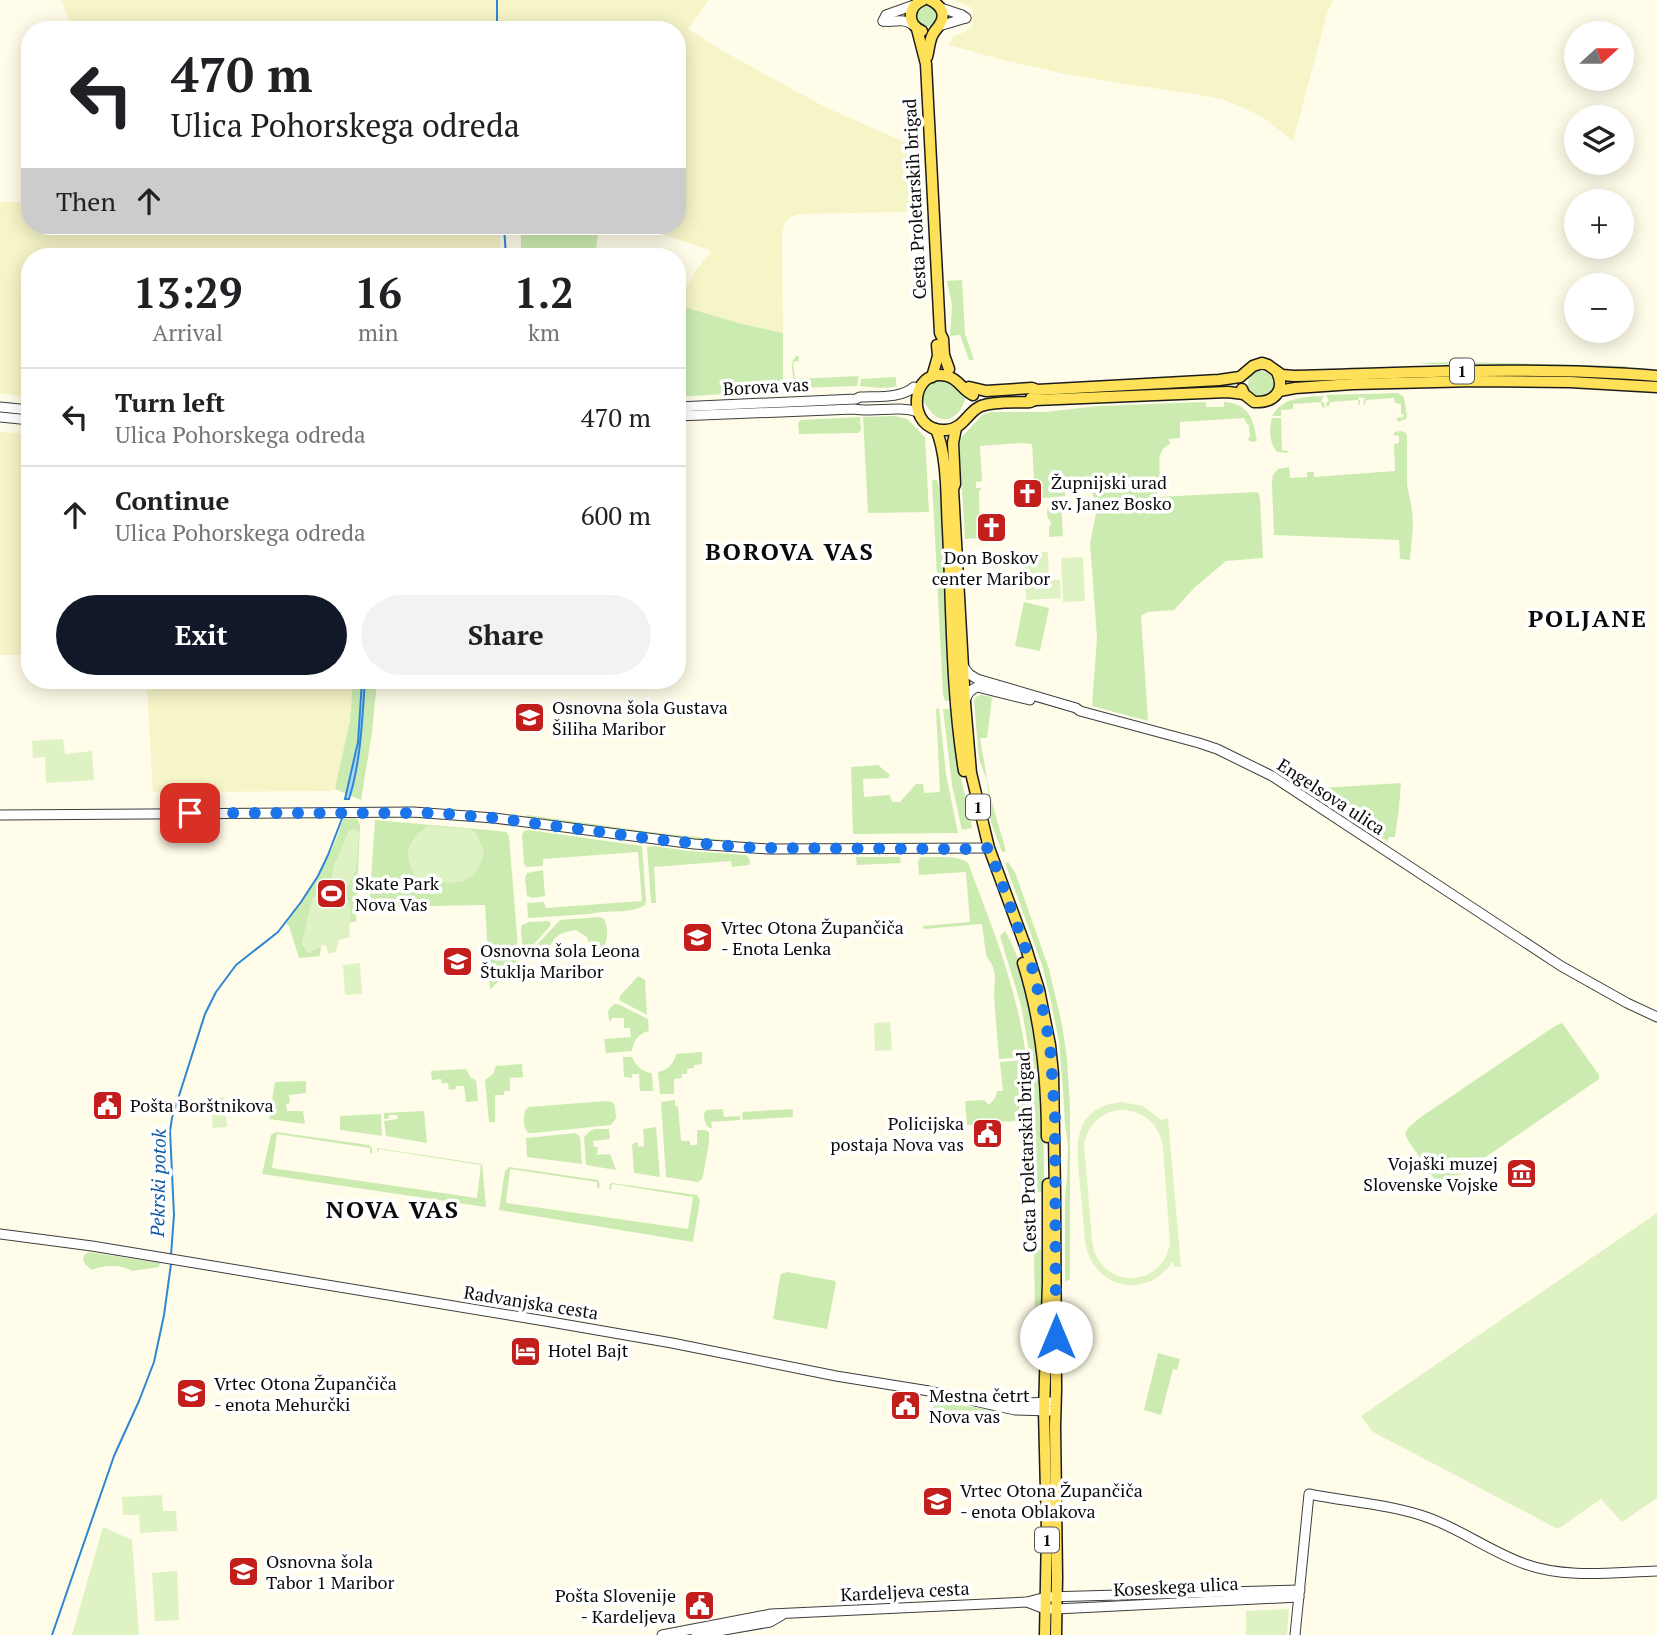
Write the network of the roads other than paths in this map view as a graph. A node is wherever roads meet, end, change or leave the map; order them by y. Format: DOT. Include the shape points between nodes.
graph roads {
  1 [pos="927,2"];
  2 [pos="915,27"];
  3 [pos="938,27"];
  4 [pos="926,64"];
  5 [pos="940,332"];
  6 [pos="949,369"];
  7 [pos="1277,372"];
  8 [pos="933,373"];
  9 [pos="1245,373"];
  10 [pos="1657,376"];
  11 [pos="1653,386"];
  12 [pos="1279,391"];
  13 [pos="1244,394"];
  14 [pos="1036,395"];
  15 [pos="971,399"];
  16 [pos="916,400"];
  17 [pos="855,403"];
  18 [pos="0,407"];
  19 [pos="686,407"];
  20 [pos="21,409"];
  21 [pos="686,415"];
  22 [pos="0,417"];
  23 [pos="21,419"];
  24 [pos="953,427"];
  25 [pos="936,429"];
  26 [pos="962,664"];
  27 [pos="964,703"];
  28 [pos="1080,711"];
  29 [pos="0,815"];
  30 [pos="985,848"];
  31 [pos="1657,1017"];
  32 [pos="0,1234"];
  33 [pos="1050,1407"];
  34 [pos="1657,1571"];
  35 [pos="1299,1594"];
  36 [pos="1052,1596"];
  37 [pos="1027,1602"];
  38 [pos="1050,1609"];
  39 [pos="784,1614"];
  40 [pos="662,1635"];
  41 [pos="696,1635"];
  42 [pos="1045,1635"];
  43 [pos="1056,1635"];
  44 [pos="1295,1635"];
  1 -- 2 [label="main road" via="910,15"];
  1 -- 2 [label="street" via="886,15 883,21 903,20"];
  1 -- 3 [label="main road" via="943,17"];
  1 -- 3 [label="street" via="966,18"];
  2 -- 3 [label="main road" via="926,32"];
  2 -- 4 [label="main road"];
  3 -- 4 [label="main road" via="930,38"];
  4 -- 5 [label="main road, Cesta Proletarskih brigad"];
  5 -- 6 [label="main road"];
  5 -- 8 [label="main road"];
  6 -- 8 [label="main road"];
  6 -- 15 [label="main road" via="960,375"];
  7 -- 9 [label="main road, 1" via="1262,363"];
  7 -- 10 [label="main road, 1" via="1294,376 1523,370"];
  7 -- 12 [label="main road"];
  8 -- 15 [label="main road, 1" via="955,379"];
  8 -- 16 [label="main road" via="921,378"];
  9 -- 13 [label="main road"];
  9 -- 14 [label="main road, 1" via="1219,380"];
  11 -- 12 [label="main road, 1" via="1412,382"];
  12 -- 13 [label="main road, 1" via="1263,402"];
  13 -- 14 [label="main road, 1"];
  14 -- 15 [label="main road, 1" via="1030,402 987,405"];
  14 -- 15 [label="main road, 1" via="1032,388 986,391"];
  15 -- 24 [label="main road" via="966,421"];
  16 -- 17 [label="street"];
  16 -- 17 [label="street" via="910,391 860,397"];
  16 -- 24 [label="main road" via="932,421"];
  16 -- 25 [label="main road" via="925,422"];
  17 -- 19 [label="street, Borova vas"];
  17 -- 21 [label="street, Borova vas"];
  18 -- 20 [label="street"];
  22 -- 23 [label="street"];
  24 -- 25 [label="main road"];
  24 -- 26 [label="main road, Cesta Proletarskih brigad / 1" via="951,474"];
  25 -- 30 [label="main road, Cesta Proletarskih brigad / 1" via="946,491 959,742"];
  26 -- 27 [label="main road, Cesta Proletarskih brigad / 1"];
  26 -- 28 [label="street, Engelsova ulica" via="977,680"];
  27 -- 28 [label="street" via="977,687"];
  27 -- 30 [label="main road, Cesta Proletarskih brigad / 1"];
  28 -- 31 [label="street, Engelsova ulica" via="1217,749 1272,776 1561,966"];
  29 -- 30 [label="street" via="438,813 694,844 773,849"];
  30 -- 33 [label="main road, Cesta Proletarskih brigad / 1" via="1032,967 1050,1045 1055,1133"];
  32 -- 33 [label="street, Radvanjska cesta" via="660,1341 1015,1410"];
  33 -- 36 [label="main road, Cesta Proletarskih brigad / 1"];
  34 -- 35 [label="street" via="1542,1569 1428,1518 1308,1494"];
  35 -- 36 [label="street, Koseskega ulica"];
  35 -- 38 [label="street, Koseskega ulica"];
  35 -- 44 [label="street"];
  36 -- 37 [label="street, Koseskega ulica"];
  36 -- 38 [label="main road, Cesta Proletarskih brigad / 1"];
  37 -- 38 [label="street"];
  37 -- 39 [label="street, Kardeljeva cesta"];
  38 -- 42 [label="main road, Cesta Proletarskih brigad / 1"];
  38 -- 43 [label="main road, Cesta Proletarskih brigad / 1"];
  39 -- 40 [label="street, Kardeljeva cesta"];
  39 -- 41 [label="street, Kardeljeva cesta" via="770,1622"];
}
